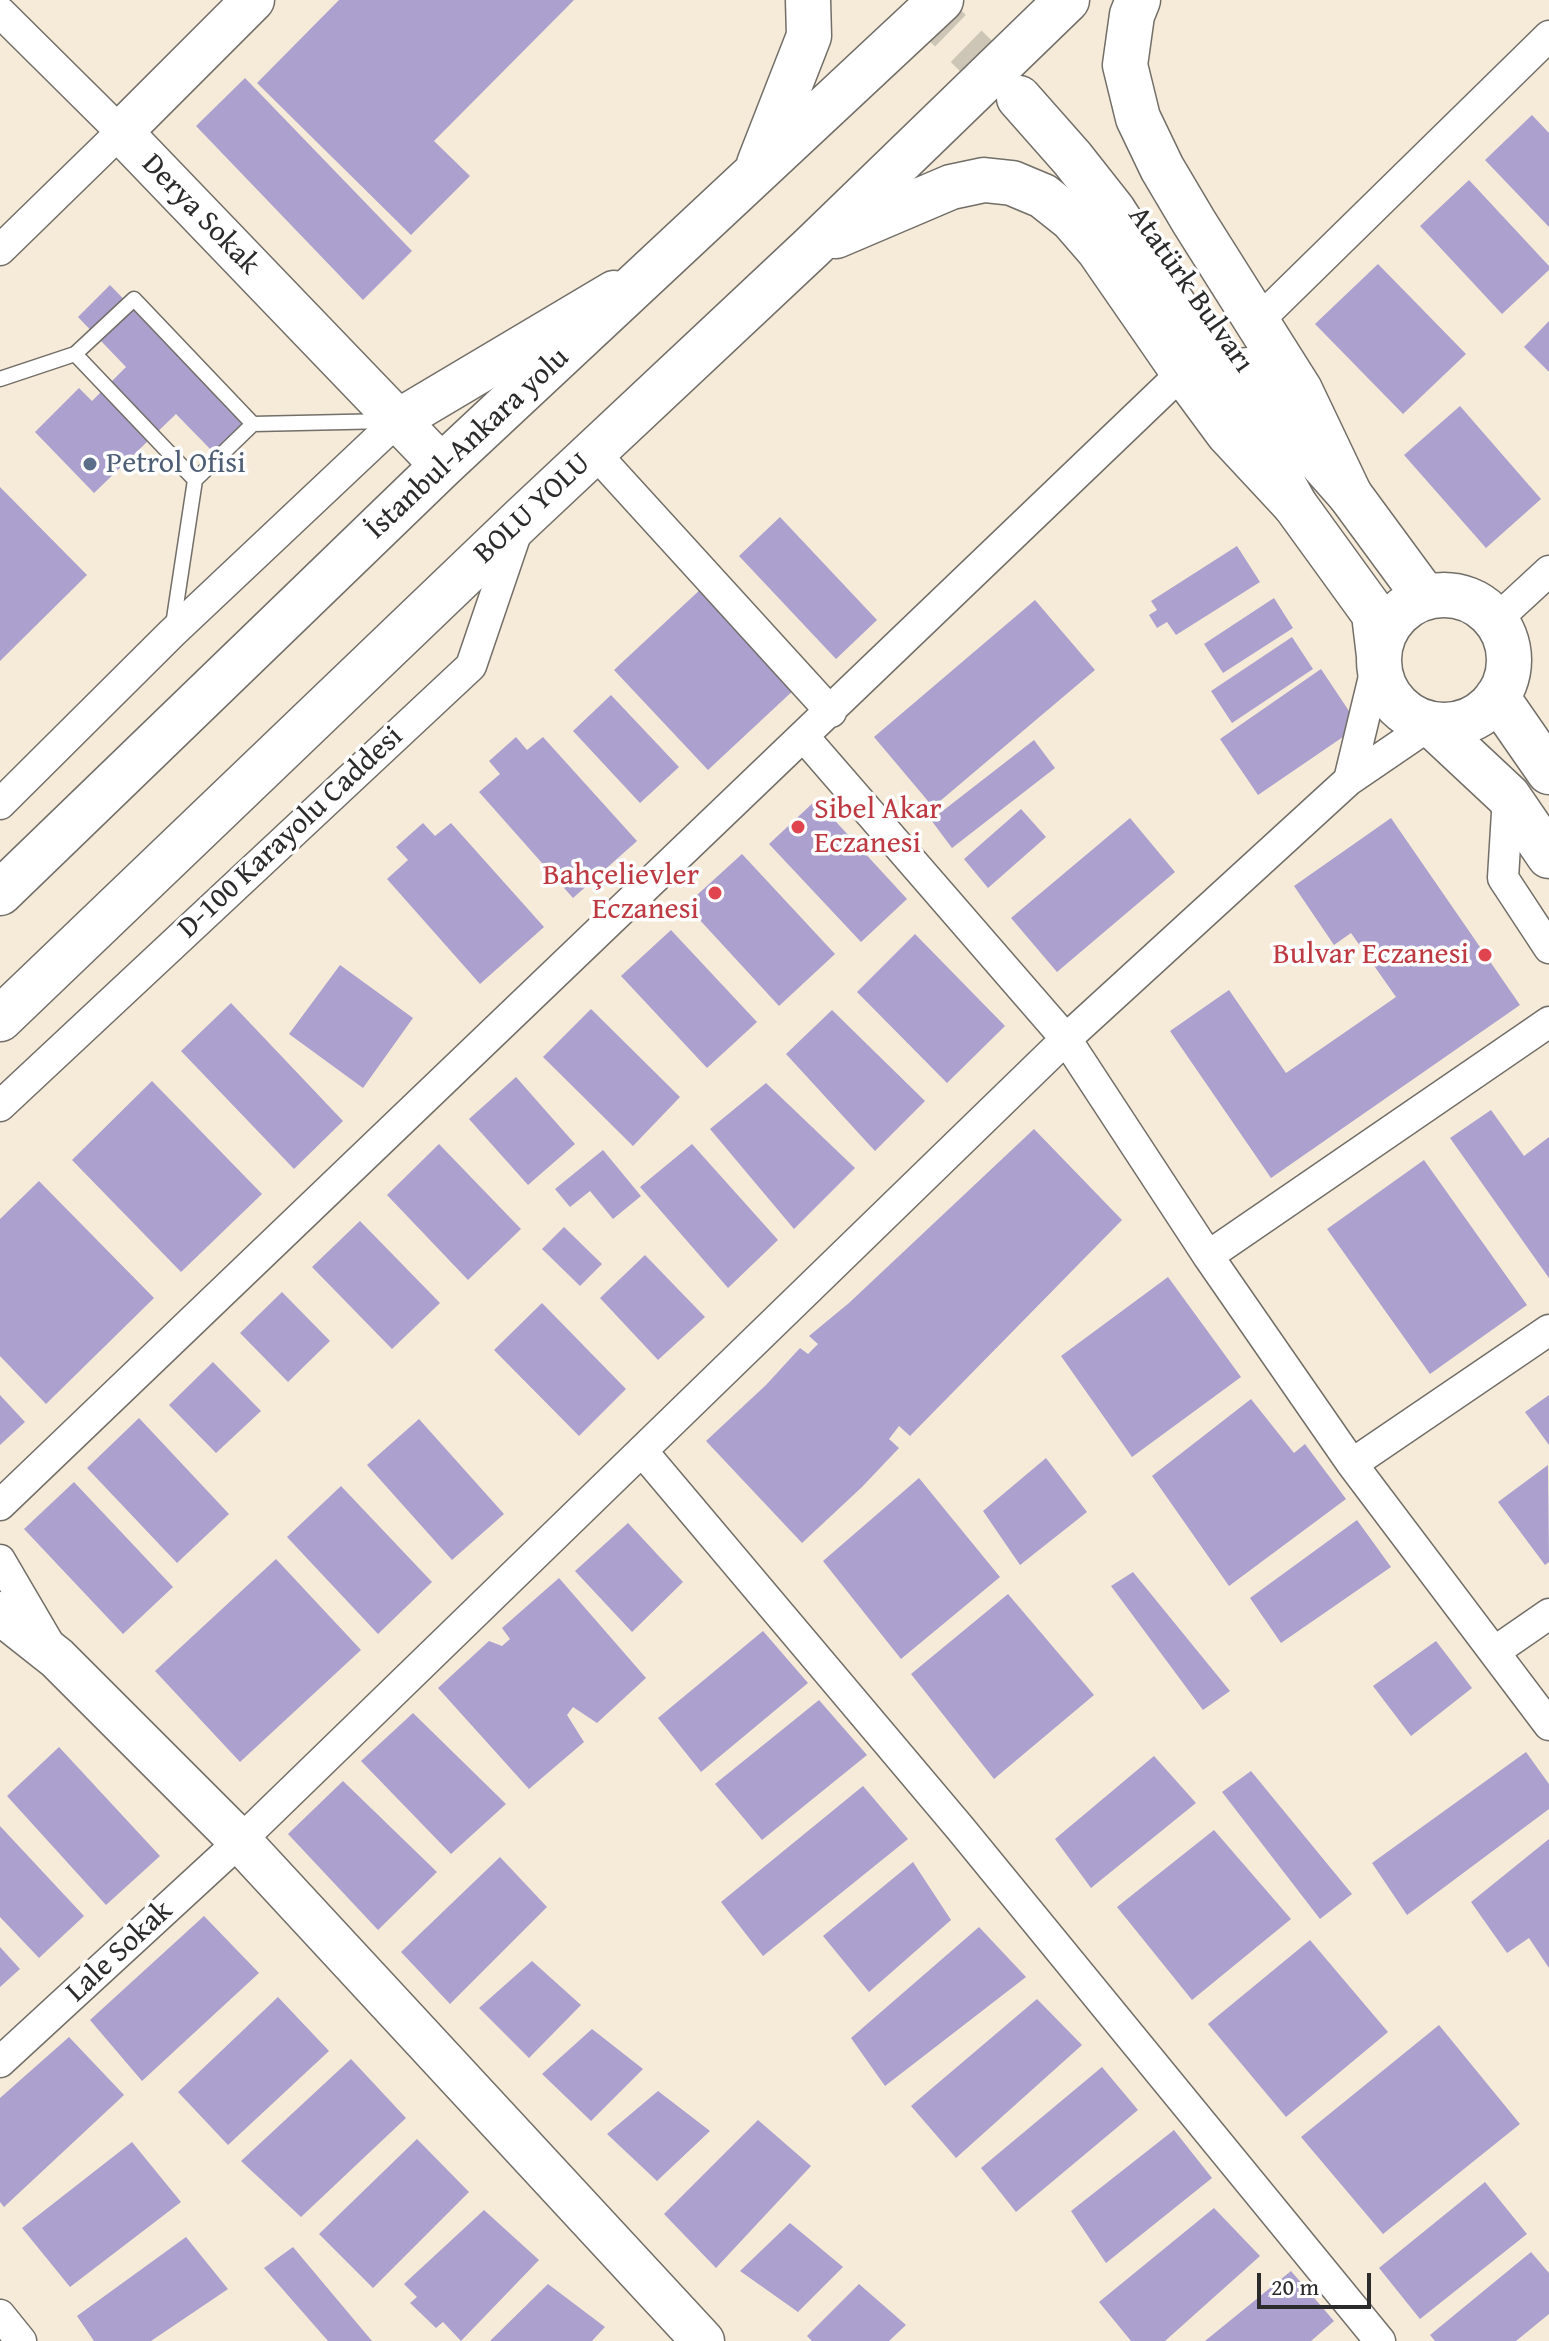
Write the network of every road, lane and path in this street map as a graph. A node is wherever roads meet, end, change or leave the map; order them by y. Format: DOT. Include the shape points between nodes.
graph roads {
  1 [pos="253,0"];
  2 [pos="808,0"];
  3 [pos="941,0"];
  4 [pos="1067,0"];
  5 [pos="1138,0"];
  6 [pos="0,12"];
  7 [pos="1549,36"];
  8 [pos="121,132"];
  9 [pos="753,178"];
  10 [pos="812,247"];
  11 [pos="0,250"];
  12 [pos="660,265"];
  13 [pos="1258,321"];
  14 [pos="75,354"];
  15 [pos="1183,372"];
  16 [pos="0,379"];
  17 [pos="397,421"];
  18 [pos="253,424"];
  19 [pos="594,452"];
  20 [pos="442,466"];
  21 [pos="195,480"];
  22 [pos="1350,495"];
  23 [pos="1295,505"];
  24 [pos="521,520"];
  25 [pos="1549,571"];
  26 [pos="1425,597"];
  27 [pos="1496,620"];
  28 [pos="172,633"];
  29 [pos="1379,656"];
  30 [pos="1497,697"];
  31 [pos="831,712"];
  32 [pos="1431,724"];
  33 [pos="804,737"];
  34 [pos="1549,772"];
  35 [pos="1349,780"];
  36 [pos="1508,796"];
  37 [pos="0,804"];
  38 [pos="1549,856"];
  39 [pos="0,893"];
  40 [pos="1549,948"];
  41 [pos="0,1019"];
  42 [pos="1549,1022"];
  43 [pos="1066,1039"];
  44 [pos="0,1106"];
  45 [pos="1208,1256"];
  46 [pos="1549,1330"];
  47 [pos="642,1451"];
  48 [pos="1352,1464"];
  49 [pos="0,1505"];
  50 [pos="0,1560"];
  51 [pos="0,1613"];
  52 [pos="1549,1614"];
  53 [pos="0,1630"];
  54 [pos="1494,1652"];
  55 [pos="57,1658"];
  56 [pos="1549,1725"];
  57 [pos="240,1841"];
  58 [pos="0,2062"];
  59 [pos="0,2315"];
  60 [pos="21,2341"];
  61 [pos="703,2341"];
  62 [pos="1380,2341"];
  1 -- 8 [label="main road"];
  2 -- 9 [label="main road" via="809,36"];
  3 -- 9 [label="main road, İstanbul-Ankara yolu"];
  4 -- 10 [label="main road, BOLU YOLU"];
  5 -- 13 [label="main road" via="1125,65 1138,118 1162,168"];
  6 -- 8 [label="street, Derya Sokak"];
  7 -- 13 [label="street"];
  8 -- 11 [label="street"];
  8 -- 17 [label="main road, Derya Sokak"];
  9 -- 12 [label="main road, İstanbul-Ankara yolu"];
  10 -- 15 [label="main road" via="951,187 984,180 1012,183 1043,196 1072,219"];
  10 -- 19 [label="main road, BOLU YOLU"];
  12 -- 17 [label="main road"];
  12 -- 20 [label="main road, İstanbul-Ankara yolu"];
  13 -- 22 [label="main road" via="1300,390"];
  14 -- 16 [label="lane"];
  14 -- 18 [label="lane" via="134,299"];
  14 -- 21 [label="lane"];
  15 -- 23 [label="main road" via="1228,433"];
  15 -- 31 [label="street"];
  17 -- 18 [label="lane"];
  17 -- 20 [label="main road, Derya Sokak"];
  17 -- 28 [label="street"];
  18 -- 21 [label="lane"];
  19 -- 24 [label="main road, BOLU YOLU"];
  19 -- 31 [label="street"];
  20 -- 39 [label="main road, İstanbul-Ankara yolu"];
  21 -- 28 [label="lane"];
  22 -- 23 [label="main road, Atatürk Bulvarı" via="1272,407 1093,156 1024,92 1113,210 1248,421"];
  22 -- 26 [label="main road"];
  23 -- 29 [label="main road" via="1374,614"];
  24 -- 41 [label="main road, BOLU YOLU"];
  24 -- 44 [label="street, D-100 Karayolu Caddesi" via="471,666"];
  25 -- 27 [label="street"];
  26 -- 27 [label="main road" via="1468,599"];
  26 -- 29 [label="main road" via="1390,623"];
  27 -- 30 [label="main road" via="1509,647 1510,669"];
  28 -- 37 [label="street"];
  29 -- 32 [label="main road" via="1383,685 1395,703 1411,717"];
  29 -- 35 [label="street"];
  30 -- 32 [label="main road" via="1473,719"];
  30 -- 34 [label="main road"];
  31 -- 33 [label="street"];
  32 -- 35 [label="street, Lale Sokak"];
  32 -- 36 [label="main road"];
  33 -- 43 [label="street"];
  33 -- 49 [label="street"];
  35 -- 43 [label="street, Lale Sokak"];
  36 -- 38 [label="main road"];
  36 -- 40 [label="street" via="1503,878"];
  42 -- 45 [label="street"];
  43 -- 45 [label="street"];
  43 -- 47 [label="street, Lale Sokak"];
  45 -- 48 [label="street"];
  46 -- 48 [label="street"];
  47 -- 57 [label="street, Lale Sokak"];
  47 -- 62 [label="street" via="960,1828"];
  48 -- 54 [label="street"];
  50 -- 55 [label="street"];
  51 -- 55 [label="main road"];
  52 -- 54 [label="street"];
  53 -- 55 [label="street"];
  54 -- 56 [label="street"];
  55 -- 57 [label="main road"];
  57 -- 58 [label="street, Lale Sokak"];
  57 -- 61 [label="main road"];
  59 -- 60 [label="street"];
}
